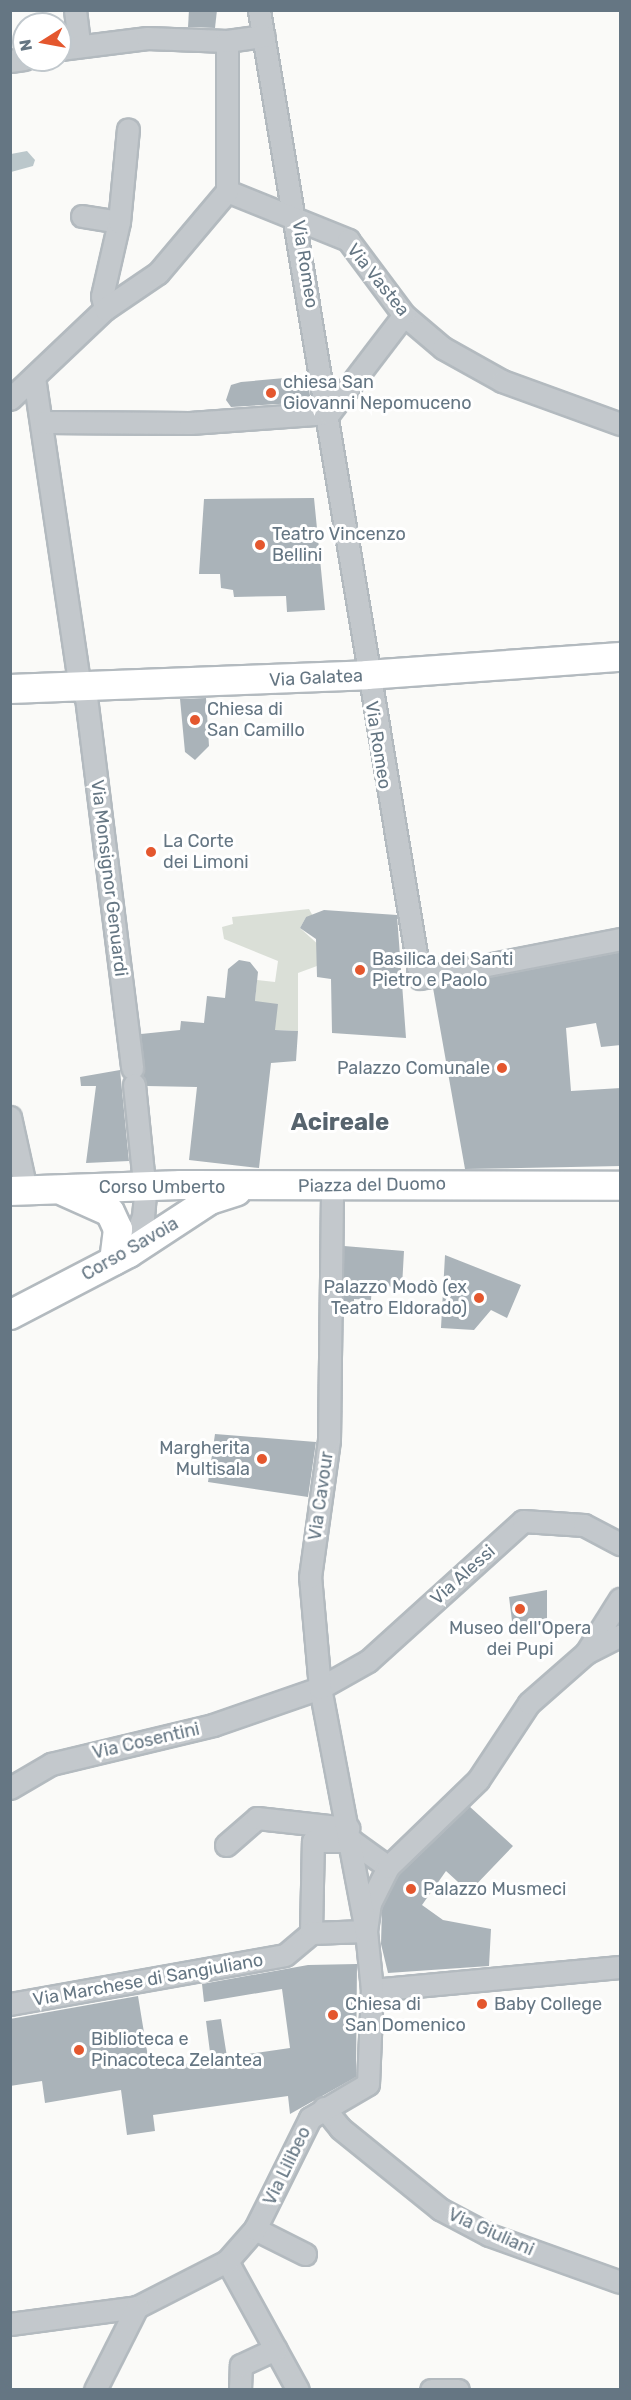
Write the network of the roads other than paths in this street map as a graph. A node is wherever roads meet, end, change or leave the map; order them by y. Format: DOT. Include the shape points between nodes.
graph roads {
  1 [pos="75,10"];
  2 [pos="259,10"];
  3 [pos="72,32"];
  4 [pos="264,36"];
  5 [pos="221,40"];
  6 [pos="72,47"];
  7 [pos="128,129"];
  8 [pos="227,191"];
  9 [pos="82,216"];
  10 [pos="298,218"];
  11 [pos="119,222"];
  12 [pos="105,309"];
  13 [pos="404,315"];
  14 [pos="34,377"];
  15 [pos="10,399"];
  16 [pos="329,413"];
  17 [pos="44,422"];
  18 [pos="621,424"];
  19 [pos="621,657"];
  20 [pos="367,675"];
  21 [pos="10,689"];
  22 [pos="80,690"];
  23 [pos="621,939"];
  24 [pos="10,1117"];
  25 [pos="332,1184"];
  26 [pos="145,1186"];
  27 [pos="621,1186"];
  28 [pos="250,1187"];
  29 [pos="66,1188"];
  30 [pos="18,1190"];
  31 [pos="121,1257"];
  32 [pos="10,1315"];
  33 [pos="621,1544"];
  34 [pos="621,1599"];
  35 [pos="621,1636"];
  36 [pos="586,1653"];
  37 [pos="320,1688"];
  38 [pos="10,1788"];
  39 [pos="350,1835"];
  40 [pos="226,1845"];
  41 [pos="388,1867"];
  42 [pos="366,1931"];
  43 [pos="311,1933"];
  44 [pos="621,1967"];
  45 [pos="372,1990"];
  46 [pos="10,2004"];
  47 [pos="324,2108"];
  48 [pos="255,2229"];
  49 [pos="304,2254"];
  50 [pos="227,2261"];
  51 [pos="621,2282"];
  52 [pos="137,2307"];
  53 [pos="10,2324"];
  54 [pos="276,2349"];
  55 [pos="95,2390"];
  56 [pos="240,2390"];
  57 [pos="298,2390"];
  58 [pos="431,2390"];
  59 [pos="458,2390"];
  1 -- 3 [label="street"];
  2 -- 4 [label="street, Via Romeo"];
  4 -- 5 [label="street"];
  4 -- 10 [label="street, Via Romeo"];
  5 -- 6 [label="street"];
  5 -- 8 [label="street" via="226,86"];
  7 -- 11 [label="street"];
  8 -- 10 [label="street, Via Vastea"];
  8 -- 12 [label="street" via="158,273"];
  9 -- 11 [label="street"];
  10 -- 13 [label="street, Via Vastea" via="348,240"];
  10 -- 16 [label="street, Via Romeo"];
  11 -- 12 [label="street" via="102,296"];
  12 -- 14 [label="street"];
  13 -- 16 [label="street"];
  13 -- 18 [label="street, Via Vastea" via="443,348 502,381"];
  14 -- 15 [label="street"];
  14 -- 17 [label="street, Via Monsignor Genuardi"];
  16 -- 17 [label="street" via="190,423"];
  16 -- 20 [label="street, Via Romeo"];
  17 -- 22 [label="street, Via Monsignor Genuardi"];
  19 -- 20 [label="street, Via Galatea"];
  20 -- 22 [label="street, Via Galatea"];
  20 -- 23 [label="street, Via Romeo" via="420,978"];
  21 -- 22 [label="street, Via Galatea"];
  22 -- 26 [label="street, Via Monsignor Genuardi" via="86,697"];
  24 -- 30 [label="street"];
  25 -- 27 [label="street, Piazza del Duomo"];
  25 -- 28 [label="street, Piazza del Duomo"];
  25 -- 37 [label="street, Via Cavour" via="329,1440 310,1577"];
  26 -- 28 [label="street, Corso Umberto"];
  26 -- 29 [label="street, Corso Umberto"];
  26 -- 31 [label="street, Via Monsignor Genuardi" via="144,1217"];
  28 -- 31 [label="street, Corso Savoia" via="210,1200"];
  29 -- 30 [label="street, Corso Umberto"];
  29 -- 31 [label="street" via="111,1212 118,1229"];
  31 -- 32 [label="street, Corso Savoia"];
  33 -- 37 [label="street, Via Alessi" via="584,1525 523,1521 368,1661"];
  34 -- 36 [label="street"];
  35 -- 36 [label="street"];
  36 -- 41 [label="street" via="529,1703 478,1780"];
  37 -- 38 [label="street, Via Cosentini" via="213,1725 51,1764"];
  37 -- 39 [label="street, Via Cavour" via="340,1804"];
  39 -- 40 [label="street" via="257,1818"];
  39 -- 41 [label="street"];
  39 -- 42 [label="street, Via Cavour"];
  39 -- 43 [label="street" via="313,1841"];
  41 -- 42 [label="street" via="370,1903"];
  42 -- 43 [label="street"];
  42 -- 45 [label="street"];
  43 -- 46 [label="street, Via Marchese di Sangiuliano" via="285,1955"];
  44 -- 45 [label="street"];
  45 -- 47 [label="street, Via Lilibeo" via="368,2084"];
  47 -- 48 [label="street, Via Lilibeo" via="310,2118"];
  47 -- 51 [label="street, Via Giuliani" via="340,2128 440,2209 489,2235"];
  48 -- 49 [label="street"];
  48 -- 50 [label="street, Via Lilibeo"];
  50 -- 52 [label="street, Via Lilibeo"];
  50 -- 54 [label="street"];
  52 -- 53 [label="street, Via Lilibeo"];
  52 -- 55 [label="street"];
  54 -- 56 [label="street" via="241,2365"];
  54 -- 57 [label="street"];
  58 -- 59 [label="street"];
}
